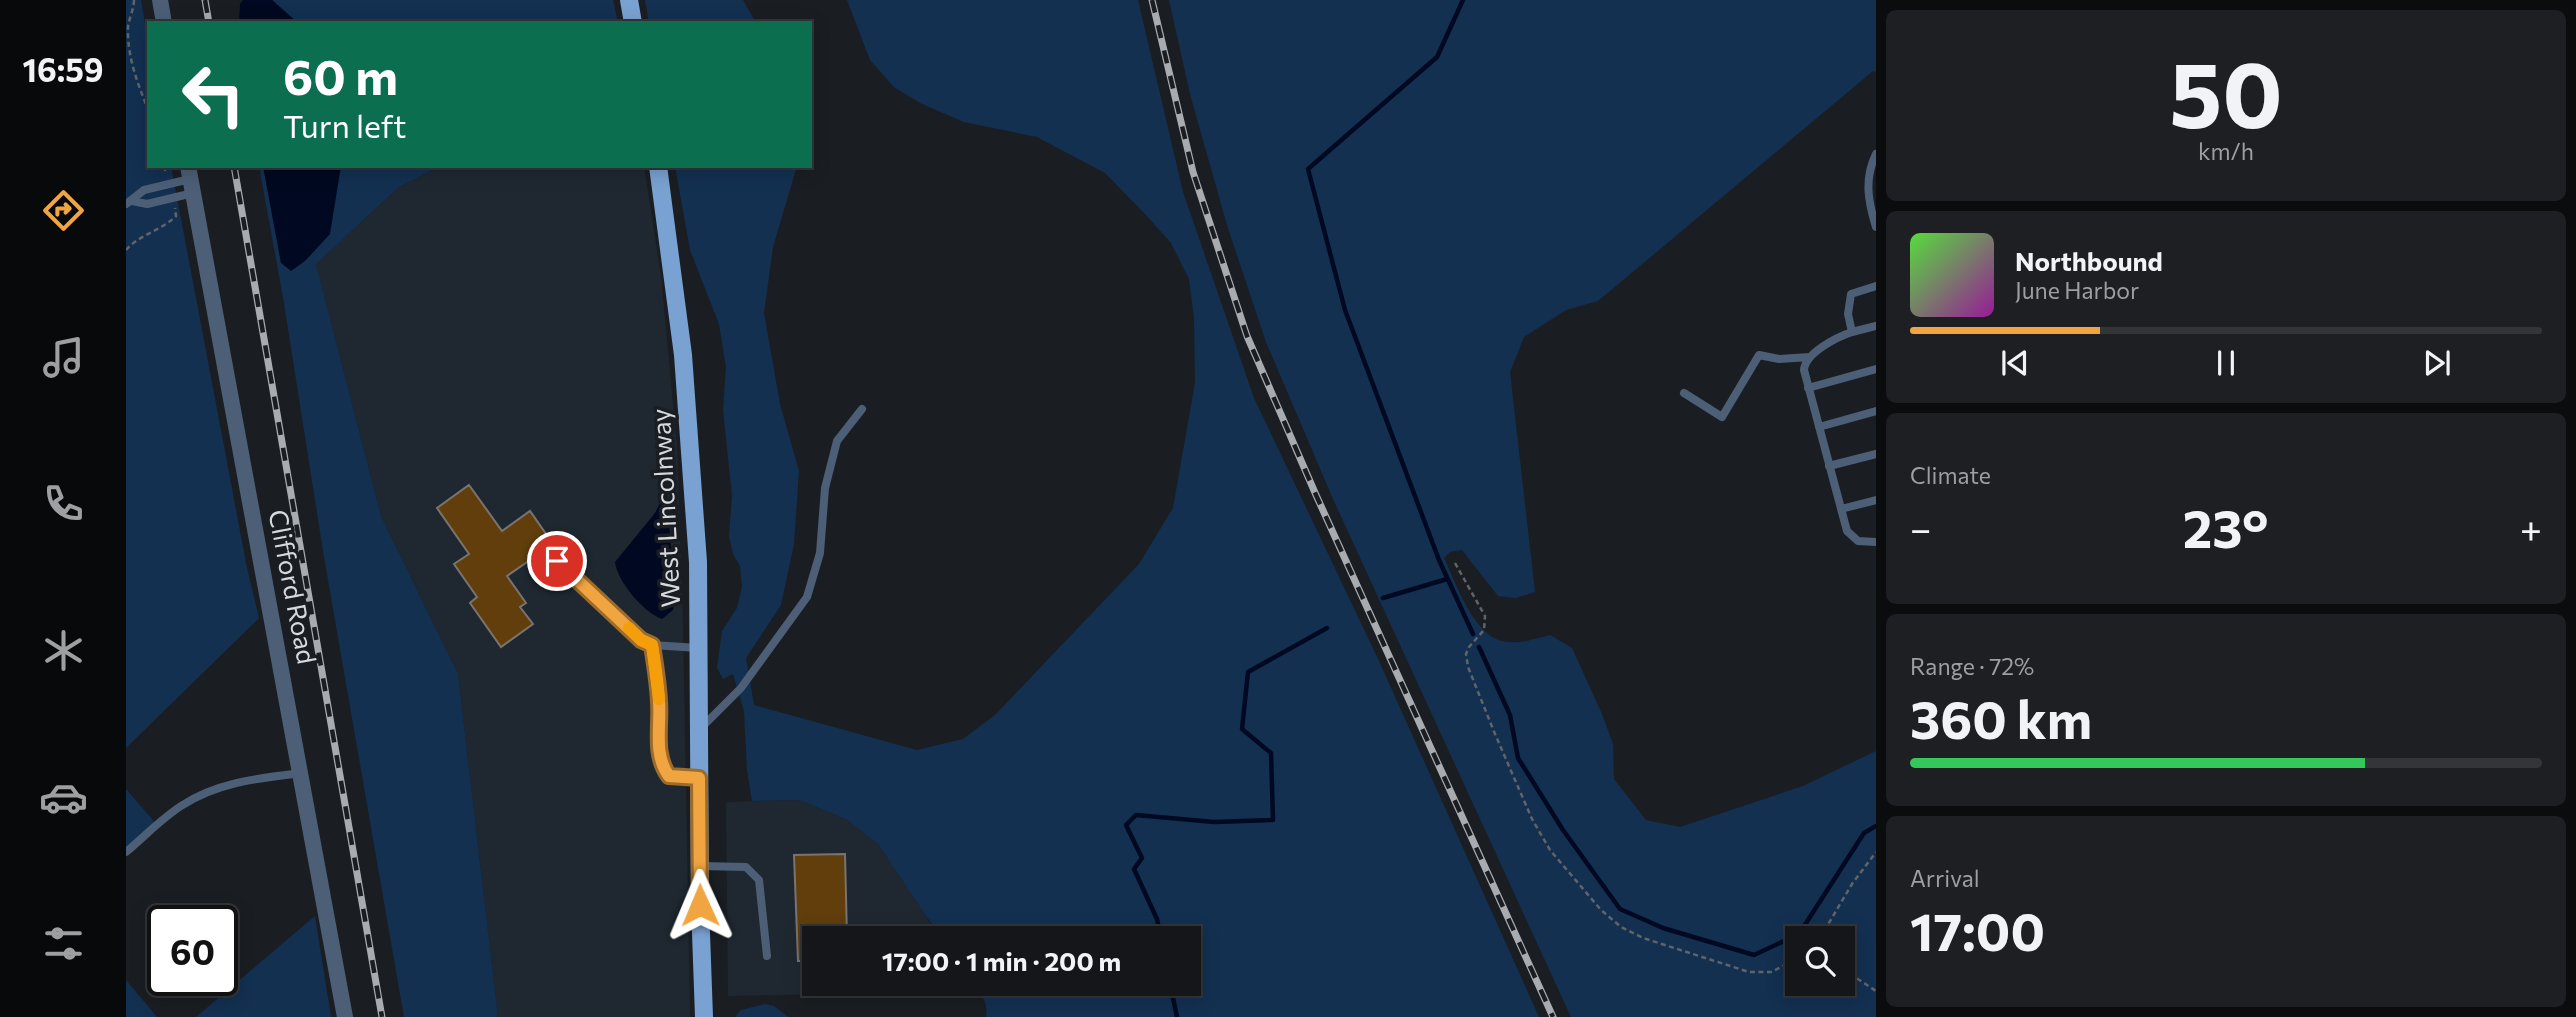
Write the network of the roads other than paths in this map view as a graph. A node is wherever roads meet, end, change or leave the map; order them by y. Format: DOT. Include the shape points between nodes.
graph roads {
  1 [pos="160,0"];
  2 [pos="629,0"];
  3 [pos="164,21"];
  4 [pos="633,21"];
  5 [pos="1876,154"];
  6 [pos="658,168"];
  7 [pos="191,179"];
  8 [pos="129,202"];
  9 [pos="1876,227"];
  10 [pos="1876,286"];
  11 [pos="1876,326"];
  12 [pos="1852,332"];
  13 [pos="1810,357"];
  14 [pos="1876,369"];
  15 [pos="1808,388"];
  16 [pos="1684,393"];
  17 [pos="862,409"];
  18 [pos="1876,411"];
  19 [pos="1819,427"];
  20 [pos="1876,454"];
  21 [pos="1829,466"];
  22 [pos="1876,500"];
  23 [pos="1841,509"];
  24 [pos="1876,542"];
  25 [pos="557,561"];
  26 [pos="652,645"];
  27 [pos="698,648"];
  28 [pos="699,730"];
  29 [pos="302,772"];
  30 [pos="699,778"];
  31 [pos="126,852"];
  32 [pos="700,866"];
  33 [pos="767,956"];
  34 [pos="345,1017"];
  35 [pos="704,1017"];
  1 -- 3 [label="street"];
  2 -- 4 [label="main road"];
  5 -- 9 [label="lane" via="1867,186"];
  6 -- 27 [label="main road, West Lincolnway" via="683,355 698,562"];
  7 -- 8 [label="lane" via="144,190"];
  7 -- 8 [label="lane" via="173,198 147,204"];
  7 -- 29 [label="street, Clifford Road"];
  10 -- 12 [label="lane" via="1851,294 1848,314"];
  11 -- 12 [label="lane"];
  12 -- 13 [label="lane"];
  13 -- 15 [label="lane" via="1804,364"];
  13 -- 16 [label="lane" via="1759,355 1722,417"];
  14 -- 15 [label="lane"];
  15 -- 19 [label="lane"];
  17 -- 28 [label="lane" via="837,441 825,488 820,553 807,597 741,688"];
  18 -- 19 [label="lane"];
  19 -- 21 [label="lane"];
  20 -- 21 [label="lane"];
  21 -- 23 [label="lane"];
  22 -- 23 [label="lane"];
  23 -- 24 [label="lane" via="1852,537"];
  25 -- 26 [label="lane" via="641,640"];
  26 -- 27 [label="lane"];
  26 -- 30 [label="lane" via="662,767 669,776"];
  27 -- 28 [label="main road, West Lincolnway"];
  28 -- 30 [label="main road, West Lincolnway"];
  29 -- 31 [label="lane" via="240,781 210,791 180,806"];
  29 -- 34 [label="street, Clifford Road"];
  30 -- 32 [label="main road, West Lincolnway"];
  32 -- 33 [label="lane" via="746,867 759,880"];
  32 -- 35 [label="main road, West Lincolnway"];
}
